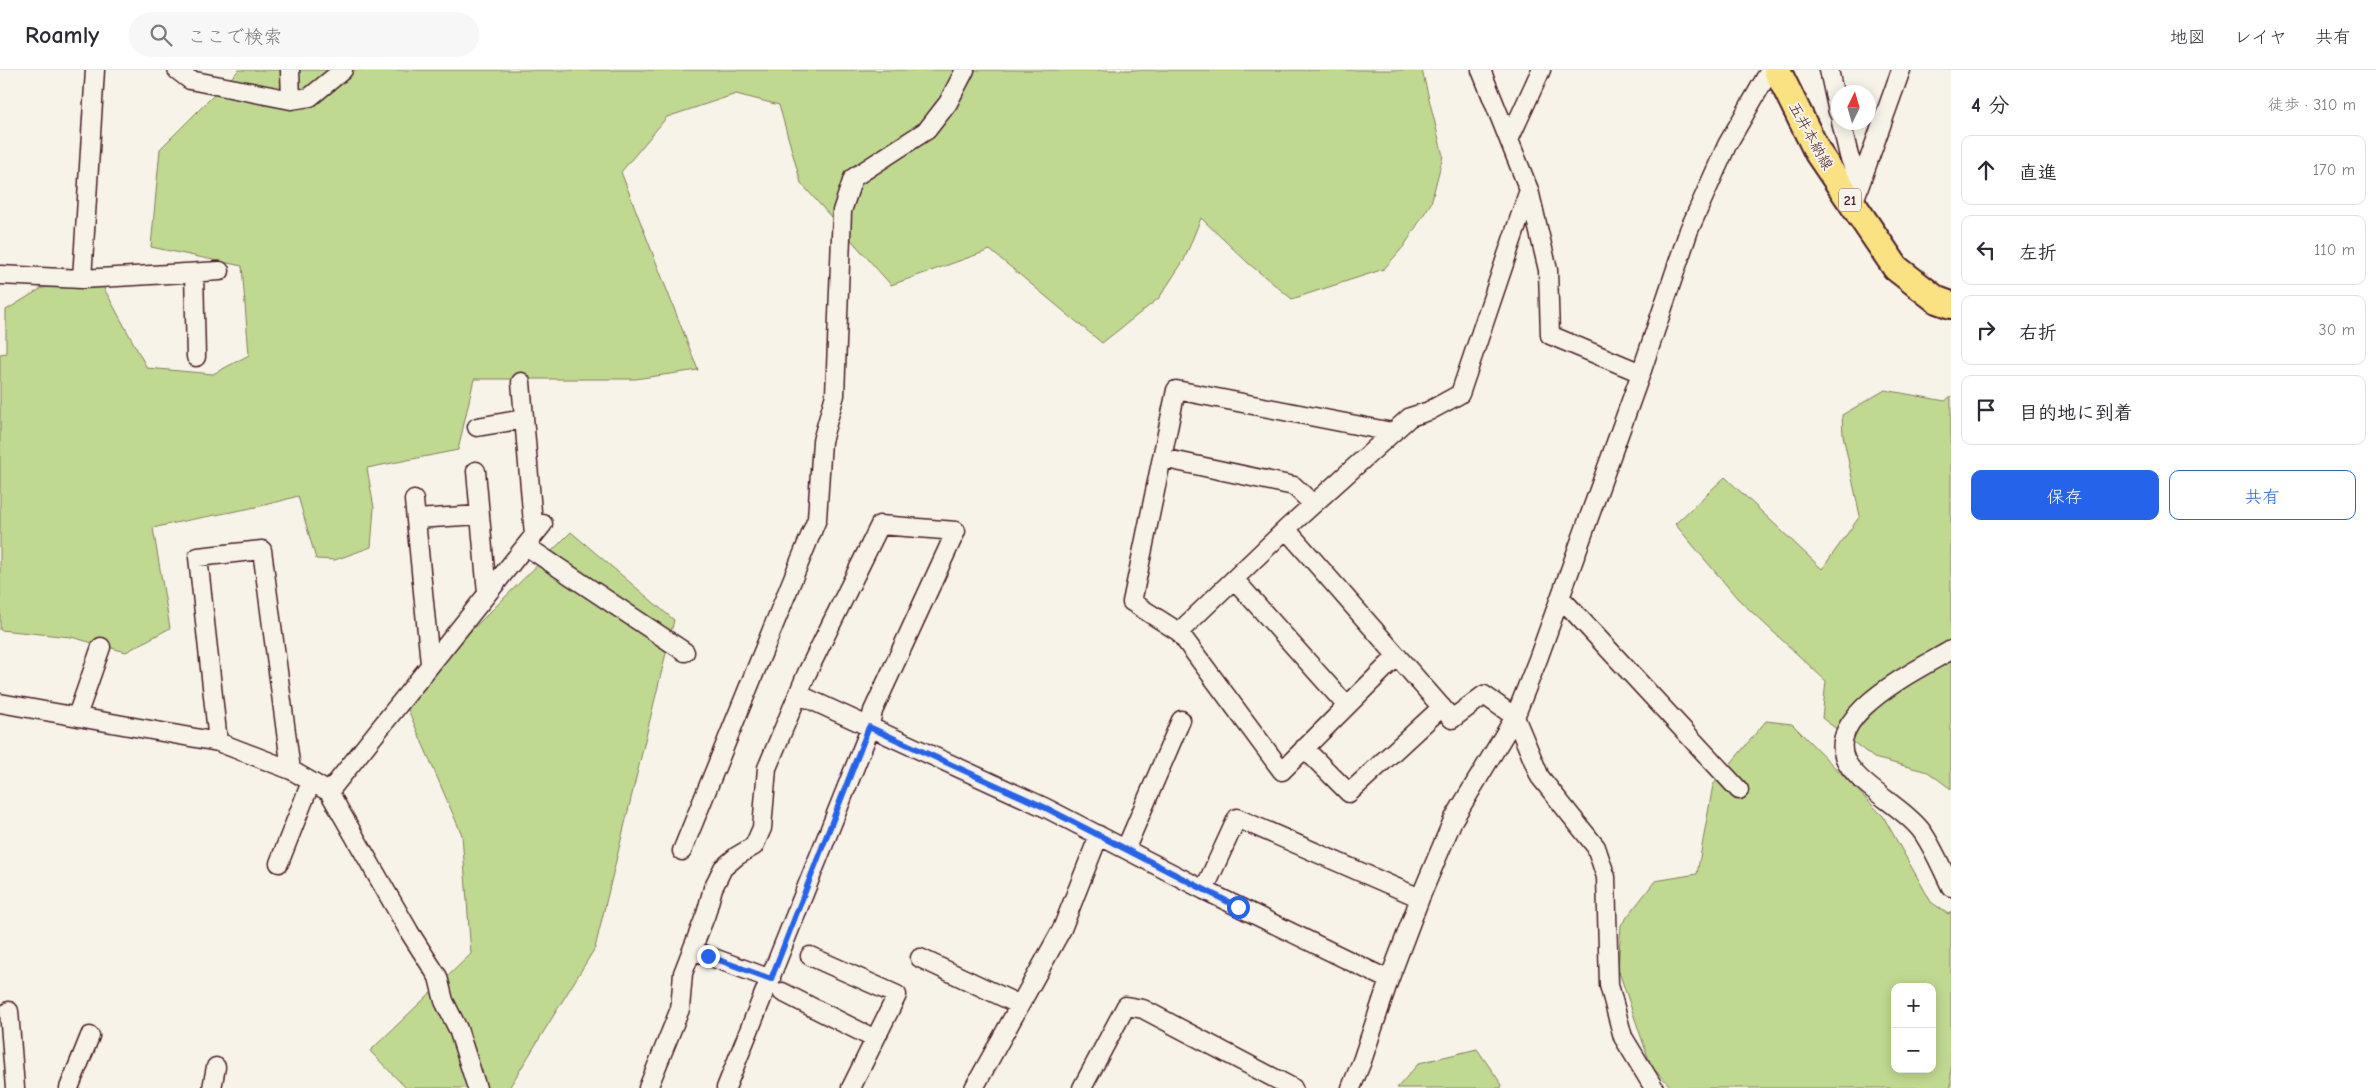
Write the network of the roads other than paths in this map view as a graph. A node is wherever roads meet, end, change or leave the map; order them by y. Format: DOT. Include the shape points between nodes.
graph roads {
  1 [pos="95,70"];
  2 [pos="290,70"];
  3 [pos="343,70"];
  4 [pos="965,70"];
  5 [pos="1481,70"];
  6 [pos="1541,70"];
  7 [pos="1770,70"];
  8 [pos="1777,70"];
  9 [pos="1828,70"];
  10 [pos="1901,70"];
  11 [pos="180,71"];
  12 [pos="1832,85"];
  13 [pos="291,100"];
  14 [pos="1843,130"];
  15 [pos="1509,140"];
  16 [pos="1529,190"];
  17 [pos="1856,194"];
  18 [pos="220,271"];
  19 [pos="194,273"];
  20 [pos="0,275"];
  21 [pos="82,279"];
  22 [pos="1951,305"];
  23 [pos="196,358"];
  24 [pos="1641,373"];
  25 [pos="521,382"];
  26 [pos="524,420"];
  27 [pos="477,427"];
  28 [pos="1392,432"];
  29 [pos="1162,458"];
  30 [pos="476,470"];
  31 [pos="414,500"];
  32 [pos="1313,504"];
  33 [pos="480,515"];
  34 [pos="416,519"];
  35 [pos="1286,529"];
  36 [pos="534,535"];
  37 [pos="1234,579"];
  38 [pos="487,593"];
  39 [pos="1561,598"];
  40 [pos="1179,632"];
  41 [pos="101,647"];
  42 [pos="1951,650"];
  43 [pos="686,652"];
  44 [pos="1397,656"];
  45 [pos="430,663"];
  46 [pos="798,694"];
  47 [pos="0,703"];
  48 [pos="1347,706"];
  49 [pos="1442,707"];
  50 [pos="77,716"];
  51 [pos="1515,717"];
  52 [pos="1181,720"];
  53 [pos="869,727"];
  54 [pos="218,742"];
  55 [pos="1304,748"];
  56 [pos="291,770"];
  57 [pos="311,782"];
  58 [pos="1739,790"];
  59 [pos="329,792"];
  60 [pos="1100,835"];
  61 [pos="1126,848"];
  62 [pos="682,851"];
  63 [pos="279,863"];
  64 [pos="1951,886"];
  65 [pos="1204,890"];
  66 [pos="1420,898"];
  67 [pos="692,950"];
  68 [pos="810,956"];
  69 [pos="920,958"];
  70 [pos="1389,980"];
  71 [pos="776,986"];
  72 [pos="1020,1005"];
  73 [pos="9,1011"];
  74 [pos="90,1036"];
  75 [pos="876,1039"];
  76 [pos="216,1067"];
  77 [pos="1088,1086"];
  78 [pos="15,1088"];
  79 [pos="69,1088"];
  80 [pos="212,1088"];
  81 [pos="477,1088"];
  82 [pos="648,1088"];
  83 [pos="726,1088"];
  84 [pos="851,1088"];
  85 [pos="974,1088"];
  86 [pos="1294,1088"];
  87 [pos="1350,1088"];
  88 [pos="1654,1088"];
  1 -- 21 [label="street"];
  2 -- 13 [label="street"];
  3 -- 13 [label="street" via="310,97"];
  4 -- 62 [label="street" via="948,103 927,130 853,178 842,211 835,395 822,441 817,519"];
  5 -- 15 [label="street"];
  6 -- 15 [label="street"];
  7 -- 24 [label="street" via="1727,145 1689,230"];
  8 -- 17 [label="main road, 五井本納線 / 21" via="1818,154"];
  9 -- 12 [label="street"];
  10 -- 17 [label="street"];
  11 -- 13 [label="street" via="190,80"];
  14 -- 17 [label="street"];
  15 -- 16 [label="street"];
  16 -- 24 [label="street" via="1548,270 1550,335"];
  16 -- 28 [label="street" via="1460,394 1410,417"];
  17 -- 22 [label="main road, 五井本納線 / 21" via="1896,268 1937,300"];
  18 -- 19 [label="street"];
  19 -- 21 [label="street"];
  19 -- 23 [label="street"];
  20 -- 21 [label="street"];
  24 -- 39 [label="street"];
  25 -- 26 [label="street"];
  26 -- 27 [label="street"];
  26 -- 36 [label="street"];
  28 -- 29 [label="street" via="1176,390"];
  28 -- 32 [label="street"];
  29 -- 32 [label="street" via="1294,486"];
  29 -- 40 [label="street" via="1132,602"];
  30 -- 33 [label="street"];
  31 -- 34 [label="street"];
  32 -- 35 [label="street"];
  33 -- 34 [label="street"];
  33 -- 38 [label="street"];
  34 -- 45 [label="street"];
  35 -- 37 [label="street"];
  35 -- 44 [label="street"];
  36 -- 38 [label="street"];
  36 -- 43 [label="street"];
  37 -- 40 [label="street"];
  37 -- 48 [label="street"];
  38 -- 45 [label="street"];
  39 -- 51 [label="street"];
  39 -- 58 [label="street"];
  40 -- 55 [label="street" via="1282,770"];
  41 -- 50 [label="street"];
  42 -- 64 [label="street" via="1870,701 1842,736 1843,752 1851,770 1921,830"];
  44 -- 48 [label="street"];
  44 -- 49 [label="street"];
  45 -- 59 [label="street"];
  46 -- 53 [label="street"];
  46 -- 53 [label="street" via="880,525 956,530 873,710"];
  46 -- 67 [label="street" via="767,768 762,828 754,846 724,868 713,888"];
  47 -- 50 [label="street"];
  48 -- 55 [label="street"];
  49 -- 51 [label="street" via="1452,719 1484,694"];
  49 -- 55 [label="street" via="1349,793"];
  50 -- 54 [label="street"];
  51 -- 66 [label="street" via="1453,820"];
  51 -- 88 [label="street" via="1540,777 1596,846 1606,877 1609,985 1623,1037"];
  52 -- 61 [label="street"];
  53 -- 60 [label="street"];
  53 -- 71 [label="street"];
  54 -- 56 [label="street"];
  54 -- 56 [label="street" via="198,557 262,550"];
  56 -- 57 [label="street"];
  57 -- 59 [label="street"];
  57 -- 63 [label="street"];
  59 -- 81 [label="street" via="438,977"];
  60 -- 61 [label="street"];
  60 -- 72 [label="street" via="1062,928"];
  61 -- 65 [label="street"];
  65 -- 66 [label="street" via="1237,818"];
  65 -- 70 [label="street"];
  66 -- 70 [label="street"];
  67 -- 71 [label="street"];
  67 -- 82 [label="street" via="683,973 680,1009"];
  68 -- 75 [label="street" via="897,995"];
  69 -- 72 [label="street"];
  70 -- 87 [label="street"];
  71 -- 75 [label="street"];
  71 -- 83 [label="street"];
  72 -- 85 [label="street"];
  73 -- 78 [label="street"];
  74 -- 79 [label="street"];
  75 -- 84 [label="street"];
  76 -- 80 [label="street"];
  77 -- 86 [label="street" via="1126,1006 1143,1009"];
}
